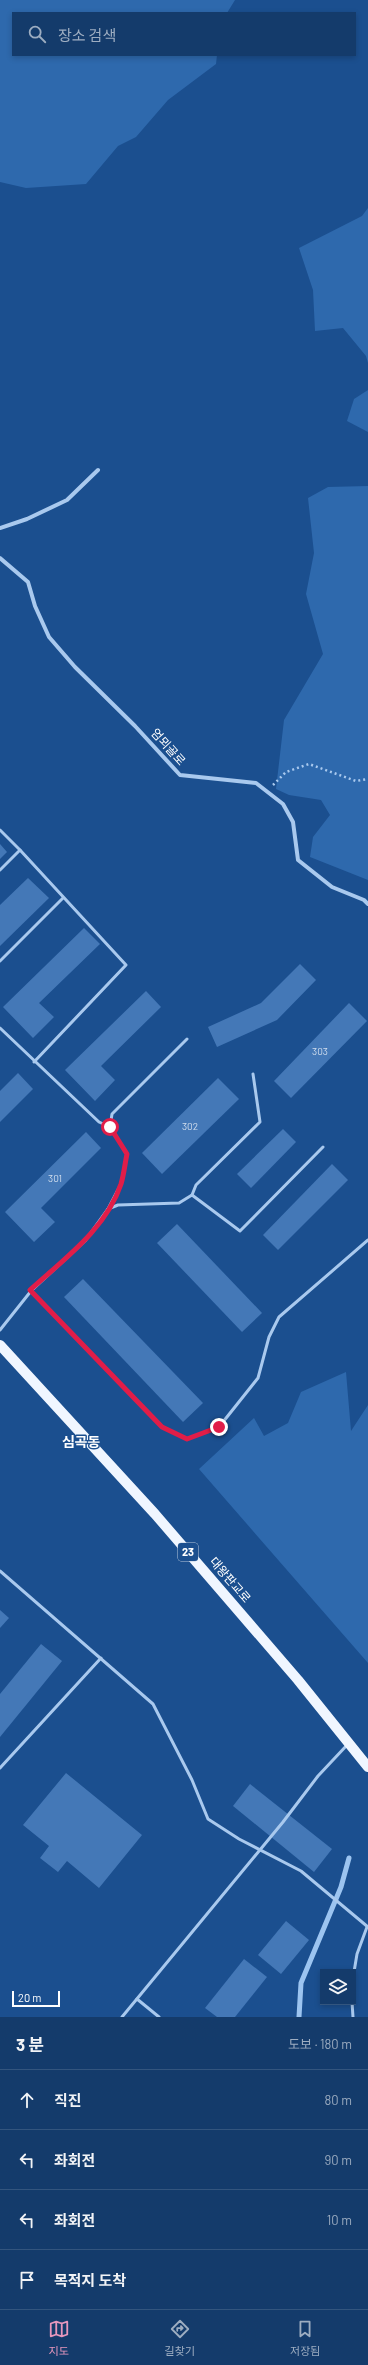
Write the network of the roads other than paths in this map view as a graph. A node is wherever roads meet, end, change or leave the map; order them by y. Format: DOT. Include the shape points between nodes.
graph roads {
  1 [pos="98,470"];
  2 [pos="0,528"];
  3 [pos="0,558"];
  4 [pos="0,830"];
  5 [pos="20,850"];
  6 [pos="0,870"];
  7 [pos="63,898"];
  8 [pos="368,904"];
  9 [pos="0,961"];
  10 [pos="0,1028"];
  11 [pos="188,1039"];
  12 [pos="34,1062"];
  13 [pos="253,1074"];
  14 [pos="110,1127"];
  15 [pos="323,1147"];
  16 [pos="192,1195"];
  17 [pos="108,1209"];
  18 [pos="368,1236"];
  19 [pos="368,1240"];
  20 [pos="30,1290"];
  21 [pos="0,1330"];
  22 [pos="0,1345"];
  23 [pos="0,1571"];
  24 [pos="101,1658"];
  25 [pos="349,1742"];
  26 [pos="368,1767"];
  27 [pos="0,1768"];
  28 [pos="260,1849"];
  29 [pos="368,1927"];
  30 [pos="354,1969"];
  31 [pos="137,1999"];
  32 [pos="352,2005"];
  33 [pos="122,2017"];
  34 [pos="159,2017"];
  35 [pos="353,2017"];
  1 -- 2 [label="street" via="66,500 28,519"];
  3 -- 8 [label="street, 엄뫼골로" via="28,582 35,606 49,637 180,775 256,783 283,804 293,822 298,860 332,888 364,900"];
  4 -- 5 [label="lane"];
  5 -- 6 [label="lane"];
  5 -- 7 [label="lane"];
  7 -- 9 [label="lane"];
  7 -- 12 [label="lane" via="126,965"];
  10 -- 12 [label="lane"];
  11 -- 14 [label="lane" via="112,1114"];
  12 -- 14 [label="lane" via="99,1122"];
  13 -- 16 [label="lane" via="260,1122 196,1185"];
  14 -- 17 [label="lane" via="127,1154 121,1184"];
  15 -- 16 [label="lane" via="240,1231"];
  16 -- 17 [label="lane" via="179,1203 118,1205"];
  17 -- 20 [label="lane" via="85,1242"];
  18 -- 19 [label="lane"];
  19 -- 20 [label="lane" via="278,1317 269,1336 258,1378 219,1427 187,1439 162,1427"];
  20 -- 21 [label="lane"];
  22 -- 25 [label="main road, 대왕판교로 / 23" via="160,1520"];
  23 -- 24 [label="lane"];
  24 -- 27 [label="lane"];
  24 -- 28 [label="lane" via="153,1704 192,1780 208,1819"];
  25 -- 26 [label="main road, 대왕판교로 / 23"];
  25 -- 28 [label="lane" via="318,1776"];
  28 -- 29 [label="lane" via="301,1871"];
  28 -- 31 [label="lane"];
  29 -- 30 [label="lane" via="357,1954"];
  31 -- 33 [label="lane"];
  31 -- 34 [label="lane"];
  32 -- 35 [label="lane"];
}
